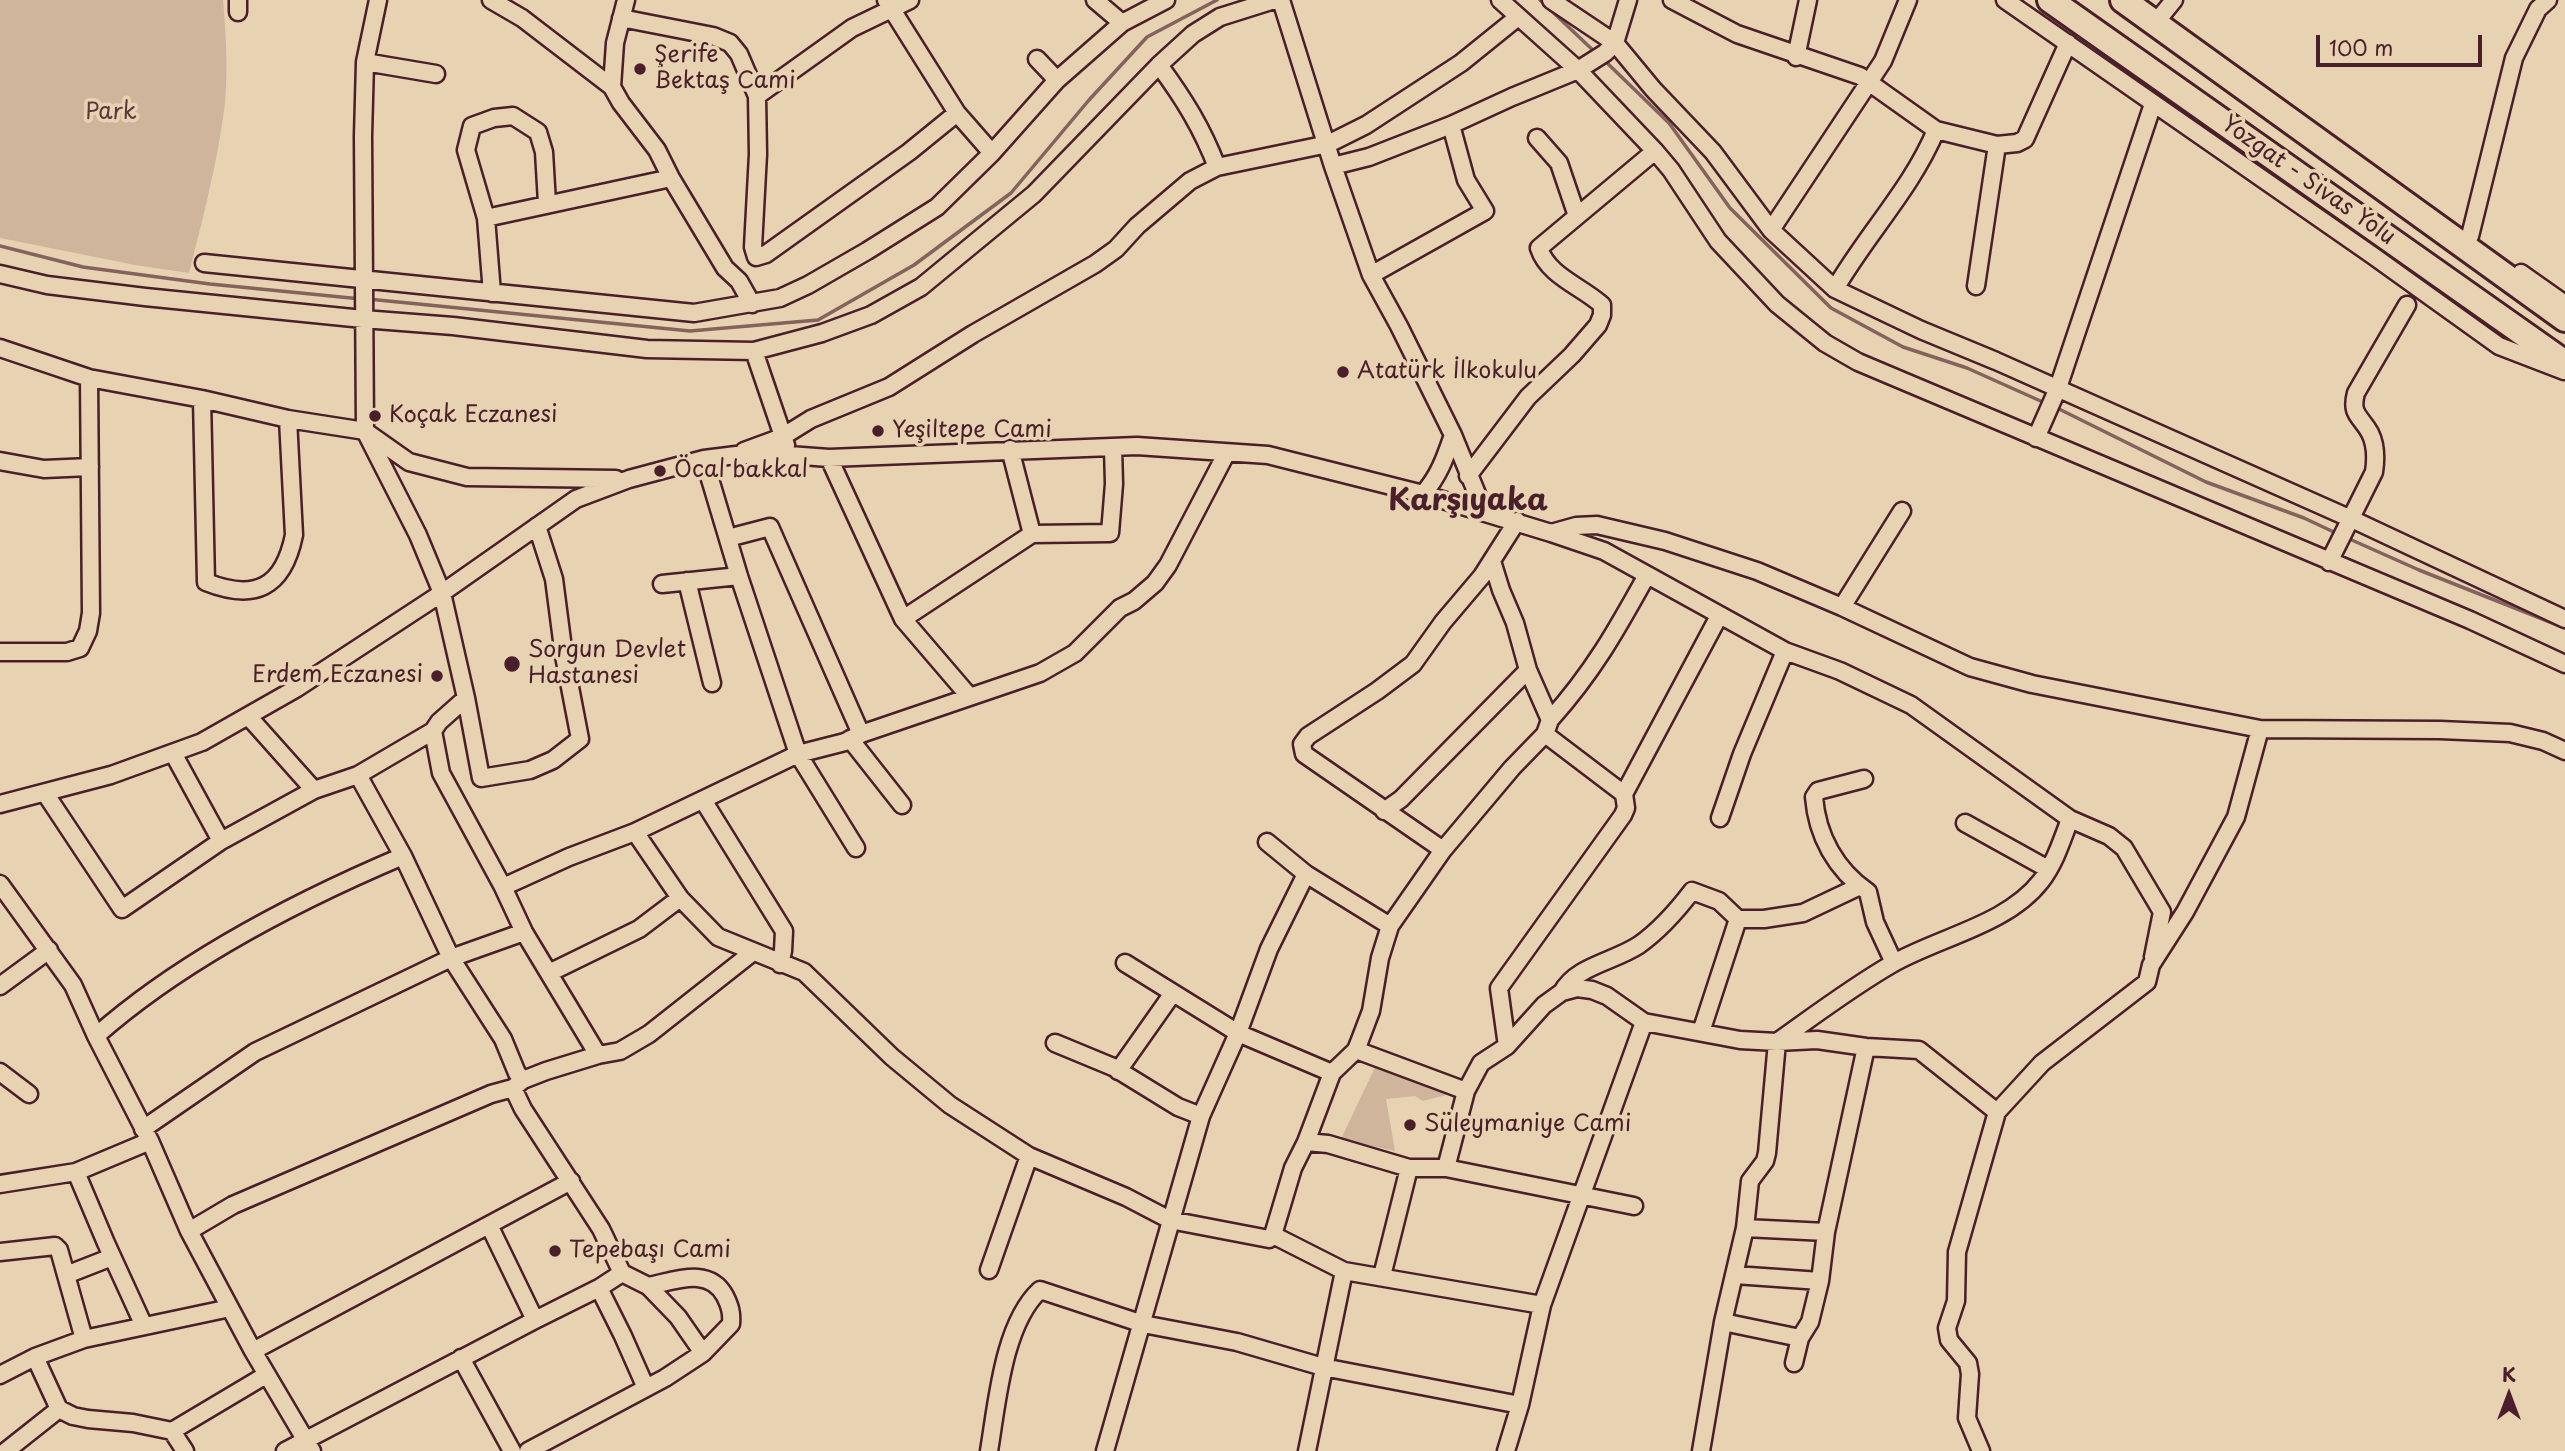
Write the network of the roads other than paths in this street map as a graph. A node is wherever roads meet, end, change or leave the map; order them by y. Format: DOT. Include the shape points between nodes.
graph roads {
  1 [pos="378,0"];
  2 [pos="491,0"];
  3 [pos="626,0"];
  4 [pos="910,0"];
  5 [pos="1095,0"];
  6 [pos="1166,0"];
  7 [pos="1274,0"];
  8 [pos="1281,0"];
  9 [pos="1500,0"];
  10 [pos="1551,0"];
  11 [pos="1628,0"];
  12 [pos="1672,0"];
  13 [pos="1808,0"];
  14 [pos="1908,0"];
  15 [pos="2005,0"];
  16 [pos="2050,0"];
  17 [pos="2125,0"];
  18 [pos="2174,0"];
  19 [pos="2548,0"];
  20 [pos="890,5"];
  21 [pos="1568,5"];
  22 [pos="1518,17"];
  23 [pos="621,18"];
  24 [pos="2157,21"];
  25 [pos="1122,23"];
  26 [pos="2068,43"];
  27 [pos="1610,48"];
  28 [pos="1796,57"];
  29 [pos="1037,59"];
  30 [pos="365,62"];
  31 [pos="1159,65"];
  32 [pos="1581,68"];
  33 [pos="436,74"];
  34 [pos="1057,80"];
  35 [pos="1870,82"];
  36 [pos="612,87"];
  37 [pos="757,96"];
  38 [pos="2153,104"];
  39 [pos="957,113"];
  40 [pos="1451,125"];
  41 [pos="1936,130"];
  42 [pos="1537,138"];
  43 [pos="1328,144"];
  44 [pos="1997,145"];
  45 [pos="1655,150"];
  46 [pos="992,153"];
  47 [pos="1333,166"];
  48 [pos="1217,167"];
  49 [pos="670,178"];
  50 [pos="547,203"];
  51 [pos="1577,216"];
  52 [pos="486,218"];
  53 [pos="1771,230"];
  54 [pos="2470,236"];
  55 [pos="755,257"];
  56 [pos="204,263"];
  57 [pos="0,274"];
  58 [pos="1371,275"];
  59 [pos="363,280"];
  60 [pos="739,281"];
  61 [pos="1976,286"];
  62 [pos="1835,289"];
  63 [pos="492,292"];
  64 [pos="752,304"];
  65 [pos="2565,304"];
  66 [pos="2407,305"];
  67 [pos="363,319"];
  68 [pos="2565,319"];
  69 [pos="0,348"];
  70 [pos="754,351"];
  71 [pos="2565,363"];
  72 [pos="2565,371"];
  73 [pos="89,378"];
  74 [pos="2055,395"];
  75 [pos="202,399"];
  76 [pos="288,419"];
  77 [pos="365,431"];
  78 [pos="2038,433"];
  79 [pos="1453,435"];
  80 [pos="782,437"];
  81 [pos="1113,447"];
  82 [pos="1010,449"];
  83 [pos="789,454"];
  84 [pos="1226,454"];
  85 [pos="736,455"];
  86 [pos="830,458"];
  87 [pos="704,459"];
  88 [pos="0,461"];
  89 [pos="90,467"];
  90 [pos="1468,475"];
  91 [pos="629,479"];
  92 [pos="1423,494"];
  93 [pos="1902,511"];
  94 [pos="1484,512"];
  95 [pos="1517,521"];
  96 [pos="2347,523"];
  97 [pos="537,526"];
  98 [pos="1550,533"];
  99 [pos="1032,534"];
  100 [pos="728,538"];
  101 [pos="2331,558"];
  102 [pos="1492,561"];
  103 [pos="1647,575"];
  104 [pos="739,576"];
  105 [pos="687,581"];
  106 [pos="662,584"];
  107 [pos="442,593"];
  108 [pos="1842,607"];
  109 [pos="1719,616"];
  110 [pos="903,619"];
  111 [pos="2565,619"];
  112 [pos="1785,651"];
  113 [pos="0,652"];
  114 [pos="2565,664"];
  115 [pos="1528,670"];
  116 [pos="712,684"];
  117 [pos="970,696"];
  118 [pos="466,698"];
  119 [pos="248,716"];
  120 [pos="1548,727"];
  121 [pos="2260,729"];
  122 [pos="433,731"];
  123 [pos="855,736"];
  124 [pos="2565,751"];
  125 [pos="173,753"];
  126 [pos="799,754"];
  127 [pos="358,775"];
  128 [pos="1864,779"];
  129 [pos="313,790"];
  130 [pos="45,793"];
  131 [pos="1624,794"];
  132 [pos="703,800"];
  133 [pos="0,804"];
  134 [pos="902,806"];
  135 [pos="1384,811"];
  136 [pos="1720,818"];
  137 [pos="2070,819"];
  138 [pos="1965,823"];
  139 [pos="635,832"];
  140 [pos="221,841"];
  141 [pos="1267,842"];
  142 [pos="856,848"];
  143 [pos="1443,850"];
  144 [pos="403,856"];
  145 [pos="2048,869"];
  146 [pos="1306,874"];
  147 [pos="0,884"];
  148 [pos="1860,886"];
  149 [pos="503,887"];
  150 [pos="680,898"];
  151 [pos="1738,919"];
  152 [pos="1390,926"];
  153 [pos="524,932"];
  154 [pos="49,950"];
  155 [pos="753,952"];
  156 [pos="451,958"];
  157 [pos="1125,963"];
  158 [pos="1894,963"];
  159 [pos="780,964"];
  160 [pos="2151,965"];
  161 [pos="549,973"];
  162 [pos="0,986"];
  163 [pos="1562,992"];
  164 [pos="1173,993"];
  165 [pos="1644,1022"];
  166 [pos="1701,1032"];
  167 [pos="1238,1033"];
  168 [pos="96,1036"];
  169 [pos="1777,1042"];
  170 [pos="1055,1043"];
  171 [pos="1507,1046"];
  172 [pos="1866,1047"];
  173 [pos="1356,1050"];
  174 [pos="598,1055"];
  175 [pos="1118,1071"];
  176 [pos="0,1072"];
  177 [pos="1332,1073"];
  178 [pos="518,1084"];
  179 [pos="1466,1091"];
  180 [pos="29,1094"];
  181 [pos="1997,1112"];
  182 [pos="1201,1116"];
  183 [pos="146,1135"];
  184 [pos="1306,1142"];
  185 [pos="1029,1156"];
  186 [pos="1409,1168"];
  187 [pos="1446,1168"];
  188 [pos="76,1172"];
  189 [pos="571,1181"];
  190 [pos="0,1184"];
  191 [pos="1579,1196"];
  192 [pos="1634,1206"];
  193 [pos="1170,1220"];
  194 [pos="489,1225"];
  195 [pos="1745,1228"];
  196 [pos="189,1231"];
  197 [pos="1826,1232"];
  198 [pos="1273,1235"];
  199 [pos="0,1252"];
  200 [pos="112,1257"];
  201 [pos="989,1270"];
  202 [pos="1344,1271"];
  203 [pos="622,1273"];
  204 [pos="66,1275"];
  205 [pos="1735,1275"];
  206 [pos="1382,1276"];
  207 [pos="1820,1281"];
  208 [pos="648,1286"];
  209 [pos="599,1289"];
  210 [pos="1542,1305"];
  211 [pos="230,1308"];
  212 [pos="535,1320"];
  213 [pos="1723,1322"];
  214 [pos="1143,1324"];
  215 [pos="145,1326"];
  216 [pos="1800,1338"];
  217 [pos="84,1339"];
  218 [pos="253,1351"];
  219 [pos="703,1353"];
  220 [pos="35,1357"];
  221 [pos="461,1358"];
  222 [pos="1794,1363"];
  223 [pos="1323,1367"];
  224 [pos="0,1375"];
  225 [pos="267,1375"];
  226 [pos="646,1388"];
  227 [pos="1520,1405"];
  228 [pos="60,1409"];
  229 [pos="172,1431"];
  230 [pos="309,1446"];
  231 [pos="1311,1450"];
  232 [pos="6,1451"];
  233 [pos="185,1451"];
  234 [pos="285,1451"];
  235 [pos="512,1451"];
  236 [pos="528,1451"];
  237 [pos="989,1451"];
  238 [pos="1107,1451"];
  239 [pos="1506,1451"];
  240 [pos="1701,1451"];
  241 [pos="1981,1451"];
  1 -- 30 [label="street"];
  2 -- 36 [label="street"];
  3 -- 23 [label="street"];
  4 -- 20 [label="street"];
  5 -- 25 [label="street"];
  6 -- 25 [label="street"];
  7 -- 31 [label="street" via="1220,17"];
  8 -- 43 [label="street"];
  9 -- 22 [label="street"];
  10 -- 21 [label="street"];
  11 -- 27 [label="street"];
  12 -- 28 [label="street" via="1737,34"];
  13 -- 28 [label="street"];
  14 -- 35 [label="street"];
  15 -- 26 [label="street"];
  16 -- 71 [label="highway, Yozgat - Sivas Yolu"];
  17 -- 24 [label="street"];
  17 -- 68 [label="highway, Yozgat - Sivas Yolu"];
  18 -- 24 [label="street"];
  19 -- 54 [label="street" via="2538,9 2514,58"];
  20 -- 37 [label="street"];
  20 -- 39 [label="street"];
  21 -- 27 [label="street"];
  22 -- 32 [label="street"];
  22 -- 43 [label="street" via="1461,63 1366,125"];
  23 -- 36 [label="street"];
  23 -- 37 [label="street" via="730,43"];
  24 -- 54 [label="street"];
  25 -- 34 [label="street"];
  26 -- 38 [label="street"];
  26 -- 44 [label="street" via="2025,139"];
  27 -- 32 [label="street"];
  27 -- 53 [label="street" via="1713,152"];
  28 -- 35 [label="street"];
  29 -- 34 [label="street"];
  30 -- 33 [label="street"];
  30 -- 59 [label="street"];
  31 -- 48 [label="street" via="1205,135"];
  31 -- 70 [label="street" via="1034,194 921,287 871,315"];
  32 -- 40 [label="street"];
  32 -- 45 [label="street"];
  34 -- 46 [label="street"];
  35 -- 41 [label="street"];
  35 -- 53 [label="street"];
  36 -- 49 [label="street" via="657,150"];
  37 -- 55 [label="street"];
  38 -- 72 [label="street" via="2498,346"];
  38 -- 74 [label="street"];
  39 -- 46 [label="street"];
  39 -- 55 [label="street" via="766,254"];
  40 -- 47 [label="street"];
  40 -- 58 [label="street" via="1466,180 1485,211"];
  41 -- 44 [label="street"];
  41 -- 62 [label="street" via="1924,158"];
  42 -- 51 [label="street" via="1559,163"];
  43 -- 47 [label="street"];
  43 -- 48 [label="street"];
  44 -- 61 [label="street"];
  45 -- 51 [label="street"];
  45 -- 78 [label="street" via="1718,241 1777,304 1825,343 1858,362"];
  46 -- 64 [label="street" via="937,207 808,285"];
  47 -- 58 [label="street"];
  48 -- 80 [label="street" via="1190,181 1095,264 889,387 811,419"];
  49 -- 50 [label="street"];
  49 -- 60 [label="street" via="724,268"];
  50 -- 52 [label="street"];
  50 -- 52 [label="street" via="538,132 513,116 494,118 472,126 466,150"];
  51 -- 90 [label="street" via="1539,248 1550,269 1602,305 1598,325 1528,397"];
  52 -- 63 [label="street"];
  53 -- 62 [label="street"];
  54 -- 65 [label="street"];
  55 -- 60 [label="street"];
  56 -- 59 [label="street"];
  57 -- 67 [label="street" via="59,287"];
  58 -- 79 [label="street"];
  59 -- 63 [label="street"];
  59 -- 67 [label="street"];
  60 -- 64 [label="street"];
  62 -- 74 [label="street"];
  63 -- 64 [label="street" via="694,313"];
  66 -- 96 [label="street" via="2356,393 2353,405 2371,435 2376,456 2374,472"];
  67 -- 70 [label="street" via="648,349"];
  67 -- 77 [label="street"];
  69 -- 73 [label="street"];
  70 -- 80 [label="street"];
  73 -- 75 [label="street"];
  73 -- 89 [label="street"];
  74 -- 78 [label="street"];
  74 -- 96 [label="street"];
  75 -- 76 [label="street"];
  75 -- 76 [label="street" via="206,582 229,591 263,588 278,575 291,553"];
  76 -- 77 [label="street"];
  77 -- 91 [label="street" via="409,462 467,477"];
  77 -- 107 [label="street"];
  78 -- 101 [label="street"];
  79 -- 90 [label="street"];
  79 -- 92 [label="street" via="1436,479"];
  80 -- 83 [label="street"];
  80 -- 85 [label="street"];
  81 -- 82 [label="street"];
  81 -- 84 [label="street"];
  81 -- 99 [label="street" via="1110,533"];
  82 -- 86 [label="street"];
  82 -- 99 [label="street"];
  83 -- 85 [label="street"];
  83 -- 86 [label="street"];
  84 -- 92 [label="street" via="1268,455"];
  84 -- 117 [label="street" via="1155,583 1058,664"];
  85 -- 87 [label="street"];
  86 -- 110 [label="street"];
  87 -- 91 [label="street"];
  87 -- 100 [label="street"];
  88 -- 89 [label="street" via="44,469"];
  89 -- 113 [label="street" via="91,612 84,642 67,652"];
  90 -- 94 [label="street"];
  91 -- 97 [label="street" via="576,499"];
  92 -- 94 [label="street"];
  93 -- 108 [label="street"];
  94 -- 95 [label="street"];
  95 -- 98 [label="street"];
  95 -- 102 [label="street"];
  96 -- 101 [label="street"];
  96 -- 111 [label="street"];
  97 -- 107 [label="street"];
  97 -- 118 [label="street" via="555,579 580,739 553,760 530,770 481,778"];
  98 -- 103 [label="street" via="1604,551"];
  98 -- 108 [label="street" via="1586,525 1630,531 1757,571"];
  99 -- 110 [label="street"];
  100 -- 104 [label="street"];
  100 -- 123 [label="street" via="770,527"];
  101 -- 114 [label="street"];
  102 -- 115 [label="street"];
  102 -- 135 [label="street" via="1413,664 1308,736 1303,744 1304,754"];
  103 -- 109 [label="street"];
  103 -- 120 [label="street" via="1609,645"];
  104 -- 105 [label="street"];
  104 -- 126 [label="street"];
  105 -- 106 [label="street"];
  105 -- 116 [label="street"];
  107 -- 118 [label="street"];
  107 -- 119 [label="street"];
  108 -- 121 [label="street" via="1985,672"];
  109 -- 112 [label="street"];
  109 -- 131 [label="street"];
  110 -- 117 [label="street"];
  112 -- 136 [label="street"];
  112 -- 137 [label="street" via="1911,705"];
  115 -- 120 [label="street"];
  115 -- 135 [label="street"];
  117 -- 123 [label="street"];
  118 -- 122 [label="street"];
  119 -- 125 [label="street" via="202,743"];
  119 -- 129 [label="street"];
  120 -- 131 [label="street"];
  120 -- 143 [label="street"];
  121 -- 124 [label="street" via="2510,733"];
  121 -- 160 [label="street" via="2236,817"];
  122 -- 127 [label="street"];
  122 -- 149 [label="street" via="441,773"];
  123 -- 126 [label="street"];
  123 -- 134 [label="street"];
  125 -- 130 [label="street"];
  125 -- 140 [label="street"];
  126 -- 132 [label="street"];
  126 -- 142 [label="street"];
  127 -- 129 [label="street"];
  127 -- 144 [label="street"];
  128 -- 148 [label="street" via="1814,797 1828,851"];
  129 -- 140 [label="street"];
  130 -- 133 [label="street"];
  130 -- 140 [label="street" via="122,909"];
  131 -- 171 [label="street" via="1623,816 1499,988"];
  132 -- 139 [label="street"];
  132 -- 159 [label="street" via="784,931"];
  135 -- 143 [label="street"];
  137 -- 145 [label="street"];
  137 -- 160 [label="street" via="2124,848 2162,912"];
  138 -- 145 [label="street"];
  139 -- 149 [label="street"];
  139 -- 150 [label="street"];
  141 -- 146 [label="street"];
  143 -- 152 [label="street"];
  144 -- 156 [label="street"];
  144 -- 168 [label="street" via="271,918 130,1006"];
  145 -- 158 [label="street" via="2012,908"];
  146 -- 152 [label="street"];
  146 -- 167 [label="street" via="1269,949"];
  147 -- 154 [label="street"];
  148 -- 151 [label="street" via="1803,913"];
  148 -- 158 [label="street" via="1868,892 1875,922"];
  149 -- 153 [label="street"];
  150 -- 155 [label="street" via="718,937"];
  150 -- 161 [label="street" via="639,929"];
  151 -- 163 [label="street" via="1719,901 1692,891 1666,923 1641,943 1581,971 1568,980"];
  151 -- 166 [label="street"];
  152 -- 173 [label="street" via="1371,1011"];
  153 -- 156 [label="street"];
  153 -- 161 [label="street"];
  154 -- 162 [label="street"];
  154 -- 168 [label="street" via="73,985"];
  155 -- 159 [label="street"];
  155 -- 174 [label="street" via="649,1034 620,1051"];
  156 -- 178 [label="street" via="503,1039"];
  156 -- 183 [label="street" via="255,1052"];
  157 -- 164 [label="street"];
  158 -- 169 [label="street"];
  159 -- 185 [label="street" via="804,972 892,1057 950,1105"];
  160 -- 181 [label="street" via="2147,982 2042,1063"];
  161 -- 174 [label="street"];
  163 -- 165 [label="street" via="1591,990"];
  163 -- 171 [label="street"];
  164 -- 167 [label="street"];
  164 -- 175 [label="street"];
  165 -- 166 [label="street"];
  165 -- 191 [label="street"];
  166 -- 169 [label="street"];
  167 -- 177 [label="street"];
  167 -- 182 [label="street"];
  168 -- 183 [label="street"];
  169 -- 172 [label="street" via="1817,1040"];
  169 -- 195 [label="street" via="1765,1161 1750,1181"];
  170 -- 175 [label="street"];
  171 -- 179 [label="street" via="1481,1063"];
  172 -- 181 [label="street" via="1919,1051"];
  172 -- 197 [label="street"];
  173 -- 177 [label="street"];
  173 -- 179 [label="street"];
  174 -- 178 [label="street"];
  175 -- 182 [label="street"];
  176 -- 180 [label="street"];
  177 -- 184 [label="street"];
  178 -- 189 [label="street" via="523,1109"];
  178 -- 196 [label="street" via="233,1205"];
  179 -- 187 [label="street"];
  181 -- 241 [label="street" via="1957,1252 1956,1301 1947,1328 1949,1340 1968,1363 1967,1418"];
  182 -- 193 [label="street"];
  183 -- 188 [label="street"];
  183 -- 196 [label="street"];
  184 -- 186 [label="street"];
  184 -- 198 [label="street" via="1293,1168"];
  185 -- 193 [label="street"];
  185 -- 201 [label="street"];
  186 -- 187 [label="street"];
  186 -- 206 [label="street"];
  187 -- 191 [label="street"];
  188 -- 190 [label="street"];
  188 -- 200 [label="street"];
  189 -- 194 [label="street"];
  189 -- 203 [label="street"];
  191 -- 192 [label="street"];
  191 -- 210 [label="street"];
  193 -- 198 [label="street" via="1269,1239"];
  193 -- 214 [label="street"];
  194 -- 212 [label="street"];
  194 -- 218 [label="street"];
  195 -- 197 [label="street"];
  195 -- 205 [label="street"];
  196 -- 211 [label="street"];
  197 -- 207 [label="street"];
  198 -- 202 [label="street"];
  199 -- 204 [label="street" via="55,1246"];
  200 -- 204 [label="street"];
  200 -- 215 [label="street"];
  202 -- 206 [label="street"];
  202 -- 223 [label="street"];
  203 -- 208 [label="street"];
  203 -- 209 [label="street"];
  204 -- 217 [label="street"];
  205 -- 207 [label="street"];
  205 -- 213 [label="street"];
  206 -- 210 [label="street"];
  207 -- 216 [label="street" via="1810,1322"];
  208 -- 219 [label="street" via="678,1317"];
  208 -- 219 [label="street" via="699,1277 721,1289 730,1306 731,1324"];
  209 -- 212 [label="street"];
  209 -- 226 [label="street"];
  210 -- 227 [label="street"];
  211 -- 215 [label="street"];
  211 -- 218 [label="street"];
  212 -- 221 [label="street"];
  213 -- 216 [label="street"];
  213 -- 240 [label="street"];
  214 -- 223 [label="street" via="1237,1342"];
  214 -- 237 [label="street" via="1040,1290 1014,1332"];
  214 -- 238 [label="street"];
  215 -- 217 [label="street"];
  216 -- 222 [label="street"];
  217 -- 220 [label="street"];
  218 -- 225 [label="street"];
  219 -- 226 [label="street"];
  220 -- 224 [label="street"];
  220 -- 228 [label="street"];
  221 -- 230 [label="street"];
  221 -- 235 [label="street"];
  223 -- 227 [label="street"];
  223 -- 231 [label="street"];
  225 -- 229 [label="street"];
  225 -- 230 [label="street"];
  226 -- 236 [label="street"];
  227 -- 239 [label="street"];
  228 -- 229 [label="street" via="72,1416"];
  228 -- 232 [label="street"];
  229 -- 233 [label="street"];
  230 -- 234 [label="street"];
}
